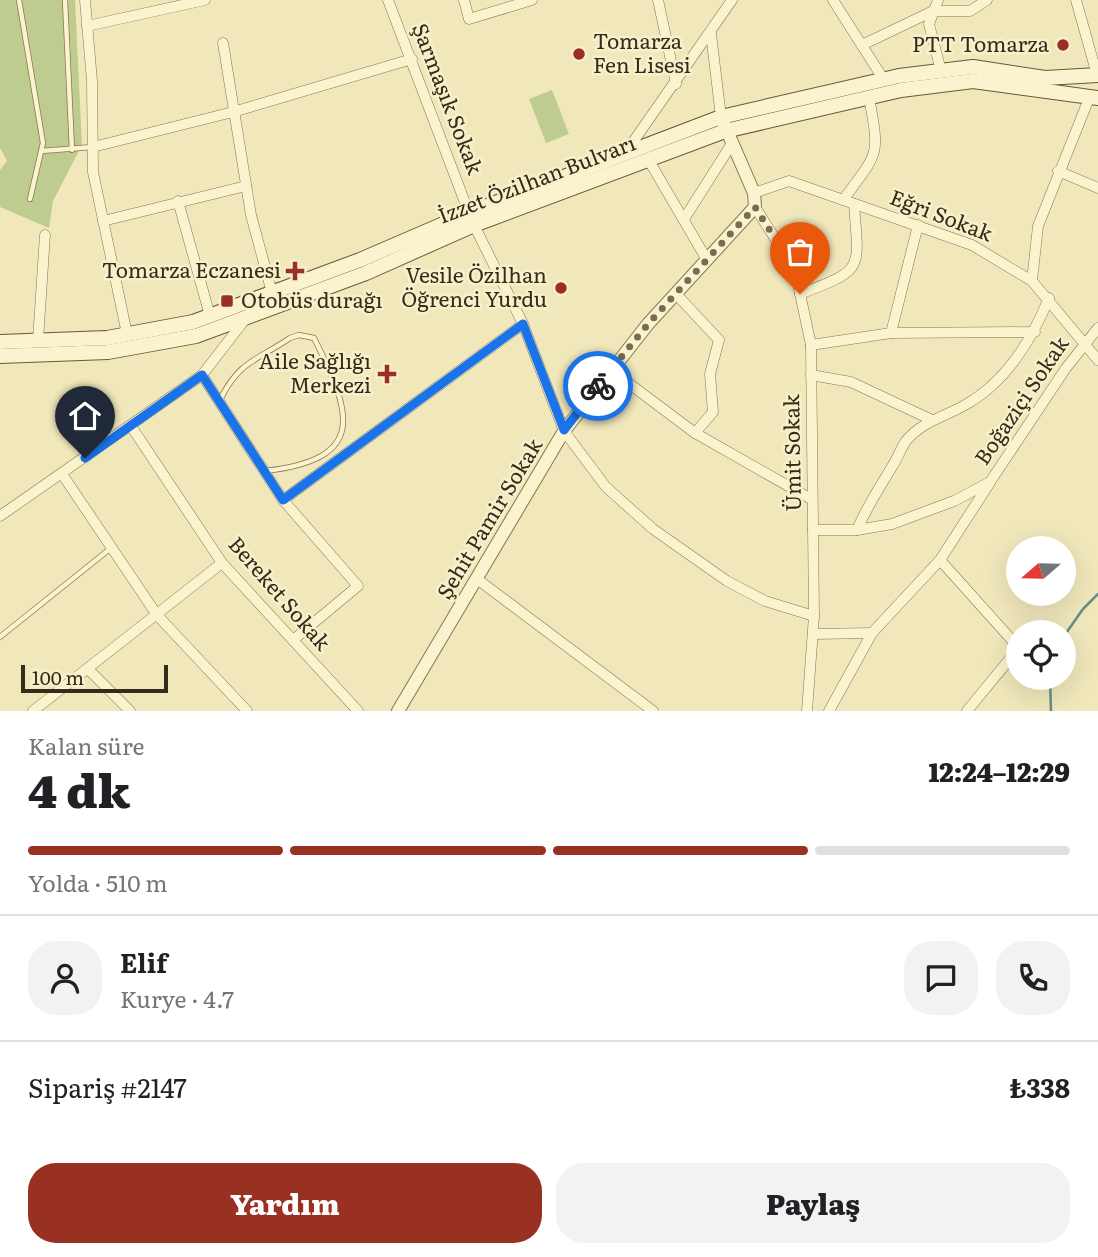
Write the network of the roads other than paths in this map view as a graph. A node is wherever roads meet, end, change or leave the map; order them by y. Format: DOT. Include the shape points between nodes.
graph roads {
  1 [pos="19,0"];
  2 [pos="65,0"];
  3 [pos="85,0"];
  4 [pos="205,0"];
  5 [pos="388,0"];
  6 [pos="464,0"];
  7 [pos="532,0"];
  8 [pos="658,0"];
  9 [pos="732,0"];
  10 [pos="833,0"];
  11 [pos="938,0"];
  12 [pos="987,0"];
  13 [pos="1076,0"];
  14 [pos="933,11"];
  15 [pos="87,26"];
  16 [pos="711,34"];
  17 [pos="223,44"];
  18 [pos="862,45"];
  19 [pos="412,59"];
  20 [pos="941,71"];
  21 [pos="1098,75"];
  22 [pos="884,80"];
  23 [pos="676,84"];
  24 [pos="869,97"];
  25 [pos="1094,97"];
  26 [pos="233,113"];
  27 [pos="726,131"];
  28 [pos="93,147"];
  29 [pos="72,150"];
  30 [pos="41,151"];
  31 [pos="626,152"];
  32 [pos="648,159"];
  33 [pos="1058,171"];
  34 [pos="246,186"];
  35 [pos="1098,188"];
  36 [pos="754,193"];
  37 [pos="30,199"];
  38 [pos="843,200"];
  39 [pos="178,201"];
  40 [pos="854,204"];
  41 [pos="755,207"];
  42 [pos="472,219"];
  43 [pos="684,219"];
  44 [pos="103,221"];
  45 [pos="918,225"];
  46 [pos="45,235"];
  47 [pos="707,260"];
  48 [pos="1032,281"];
  49 [pos="272,293"];
  50 [pos="676,294"];
  51 [pos="800,294"];
  52 [pos="1049,298"];
  53 [pos="210,316"];
  54 [pos="247,317"];
  55 [pos="523,324"];
  56 [pos="1098,328"];
  57 [pos="1035,332"];
  58 [pos="891,333"];
  59 [pos="127,334"];
  60 [pos="38,340"];
  61 [pos="0,342"];
  62 [pos="811,345"];
  63 [pos="1083,345"];
  64 [pos="0,356"];
  65 [pos="1098,360"];
  66 [pos="611,370"];
  67 [pos="202,375"];
  68 [pos="811,375"];
  69 [pos="220,402"];
  70 [pos="932,420"];
  71 [pos="131,426"];
  72 [pos="564,430"];
  73 [pos="695,433"];
  74 [pos="264,471"];
  75 [pos="62,474"];
  76 [pos="990,482"];
  77 [pos="811,499"];
  78 [pos="283,500"];
  79 [pos="0,516"];
  80 [pos="813,530"];
  81 [pos="857,530"];
  82 [pos="112,548"];
  83 [pos="940,560"];
  84 [pos="222,563"];
  85 [pos="477,579"];
  86 [pos="157,615"];
  87 [pos="814,616"];
  88 [pos="872,633"];
  89 [pos="813,634"];
  90 [pos="1006,634"];
  91 [pos="0,637"];
  92 [pos="293,640"];
  93 [pos="1006,663"];
  94 [pos="88,669"];
  95 [pos="33,711"];
  96 [pos="130,711"];
  97 [pos="247,711"];
  98 [pos="358,711"];
  99 [pos="398,711"];
  100 [pos="653,711"];
  101 [pos="807,711"];
  102 [pos="829,711"];
  103 [pos="967,711"];
  1 -- 30 [label="lane"];
  2 -- 29 [label="lane"];
  3 -- 15 [label="street"];
  4 -- 15 [label="street"];
  5 -- 19 [label="street, Şarmaşık Sokak"];
  6 -- 7 [label="street" via="469,19"];
  8 -- 23 [label="street"];
  9 -- 16 [label="street"];
  10 -- 18 [label="street"];
  11 -- 14 [label="street"];
  12 -- 14 [label="street" via="970,11"];
  13 -- 21 [label="street"];
  14 -- 18 [label="street"];
  14 -- 20 [label="street" via="929,24"];
  15 -- 28 [label="street"];
  16 -- 23 [label="street"];
  16 -- 27 [label="street"];
  17 -- 26 [label="street"];
  18 -- 22 [label="street"];
  19 -- 26 [label="street"];
  19 -- 42 [label="street, Şarmaşık Sokak"];
  20 -- 21 [label="main road, İzzet Özilhan Bulvarı" via="973,67 1045,78"];
  20 -- 22 [label="main road, İzzet Özilhan Bulvarı"];
  22 -- 27 [label="main road, İzzet Özilhan Bulvarı"];
  23 -- 31 [label="street"];
  24 -- 25 [label="main road, İzzet Özilhan Bulvarı" via="973,81"];
  24 -- 27 [label="main road, İzzet Özilhan Bulvarı"];
  24 -- 38 [label="street" via="875,157"];
  25 -- 33 [label="street"];
  26 -- 28 [label="street"];
  26 -- 34 [label="street"];
  27 -- 31 [label="main road, İzzet Özilhan Bulvarı"];
  27 -- 32 [label="main road, İzzet Özilhan Bulvarı"];
  27 -- 36 [label="street"];
  27 -- 43 [label="street"];
  28 -- 29 [label="lane"];
  28 -- 44 [label="street"];
  29 -- 30 [label="lane"];
  30 -- 37 [label="lane"];
  31 -- 42 [label="main road, İzzet Özilhan Bulvarı"];
  32 -- 42 [label="main road, İzzet Özilhan Bulvarı"];
  32 -- 43 [label="street"];
  33 -- 35 [label="street"];
  33 -- 48 [label="street" via="1038,226"];
  34 -- 39 [label="street"];
  34 -- 49 [label="street"];
  36 -- 38 [label="street, Eğri Sokak" via="789,181"];
  36 -- 41 [label="street"];
  38 -- 40 [label="street, Eğri Sokak"];
  39 -- 44 [label="street"];
  39 -- 53 [label="street"];
  40 -- 45 [label="street, Eğri Sokak"];
  40 -- 51 [label="street" via="858,255 853,270"];
  41 -- 47 [label="street, Şehit Pamir Sokak"];
  41 -- 51 [label="street, Ümit Sokak" via="783,251"];
  42 -- 49 [label="main road, İzzet Özilhan Bulvarı"];
  42 -- 54 [label="main road, İzzet Özilhan Bulvarı" via="366,273"];
  42 -- 55 [label="street, Şarmaşık Sokak"];
  43 -- 47 [label="street"];
  44 -- 59 [label="street"];
  45 -- 48 [label="street, Eğri Sokak" via="972,246"];
  45 -- 58 [label="street"];
  46 -- 60 [label="street"];
  47 -- 50 [label="street, Şehit Pamir Sokak"];
  48 -- 52 [label="street, Eğri Sokak"];
  49 -- 53 [label="main road, İzzet Özilhan Bulvarı"];
  50 -- 66 [label="street, Şehit Pamir Sokak"];
  50 -- 73 [label="street" via="719,340 710,374 713,412"];
  51 -- 62 [label="street, Ümit Sokak"];
  52 -- 57 [label="street"];
  52 -- 63 [label="street, Eğri Sokak"];
  53 -- 59 [label="main road, İzzet Özilhan Bulvarı"];
  54 -- 64 [label="main road, İzzet Özilhan Bulvarı" via="197,336 108,352"];
  54 -- 67 [label="street"];
  55 -- 72 [label="street, Şarmaşık Sokak"];
  55 -- 78 [label="street"];
  56 -- 63 [label="street, Boğaziçi Sokak"];
  57 -- 58 [label="street"];
  57 -- 70 [label="street" via="989,389"];
  58 -- 62 [label="street"];
  59 -- 60 [label="main road, İzzet Özilhan Bulvarı"];
  60 -- 61 [label="main road, İzzet Özilhan Bulvarı"];
  62 -- 68 [label="street, Ümit Sokak"];
  63 -- 65 [label="street, Eğri Sokak"];
  63 -- 76 [label="street, Boğaziçi Sokak"];
  66 -- 72 [label="street, Şehit Pamir Sokak"];
  66 -- 73 [label="street"];
  67 -- 69 [label="street"];
  67 -- 71 [label="street"];
  68 -- 70 [label="street" via="851,382"];
  68 -- 77 [label="street, Ümit Sokak"];
  69 -- 74 [label="street"];
  69 -- 74 [label="lane" via="230,379 242,367 290,338 314,338 340,406 344,424 340,442 321,458"];
  70 -- 81 [label="street" via="906,441"];
  71 -- 75 [label="street"];
  71 -- 84 [label="street, Bereket Sokak"];
  72 -- 85 [label="street, Şehit Pamir Sokak"];
  72 -- 87 [label="street, Şarmaşık Sokak" via="606,487 653,529 727,581 765,601"];
  73 -- 77 [label="street"];
  74 -- 78 [label="street"];
  75 -- 79 [label="street"];
  75 -- 82 [label="street"];
  76 -- 81 [label="street, Boğaziçi Sokak" via="892,524"];
  76 -- 83 [label="street"];
  77 -- 80 [label="street, Ümit Sokak"];
  78 -- 92 [label="street" via="358,586"];
  80 -- 81 [label="street, Boğaziçi Sokak"];
  80 -- 87 [label="street, Ümit Sokak"];
  82 -- 86 [label="street"];
  82 -- 91 [label="lane"];
  83 -- 88 [label="street"];
  83 -- 90 [label="street"];
  84 -- 86 [label="street"];
  84 -- 92 [label="street, Bereket Sokak"];
  85 -- 99 [label="street, Şehit Pamir Sokak"];
  85 -- 100 [label="street"];
  86 -- 94 [label="street"];
  86 -- 97 [label="street"];
  87 -- 89 [label="street, Ümit Sokak"];
  88 -- 89 [label="street"];
  88 -- 102 [label="street"];
  89 -- 101 [label="street, Ümit Sokak"];
  92 -- 98 [label="street, Bereket Sokak"];
  93 -- 103 [label="street"];
  94 -- 95 [label="street"];
  94 -- 96 [label="street"];
}
